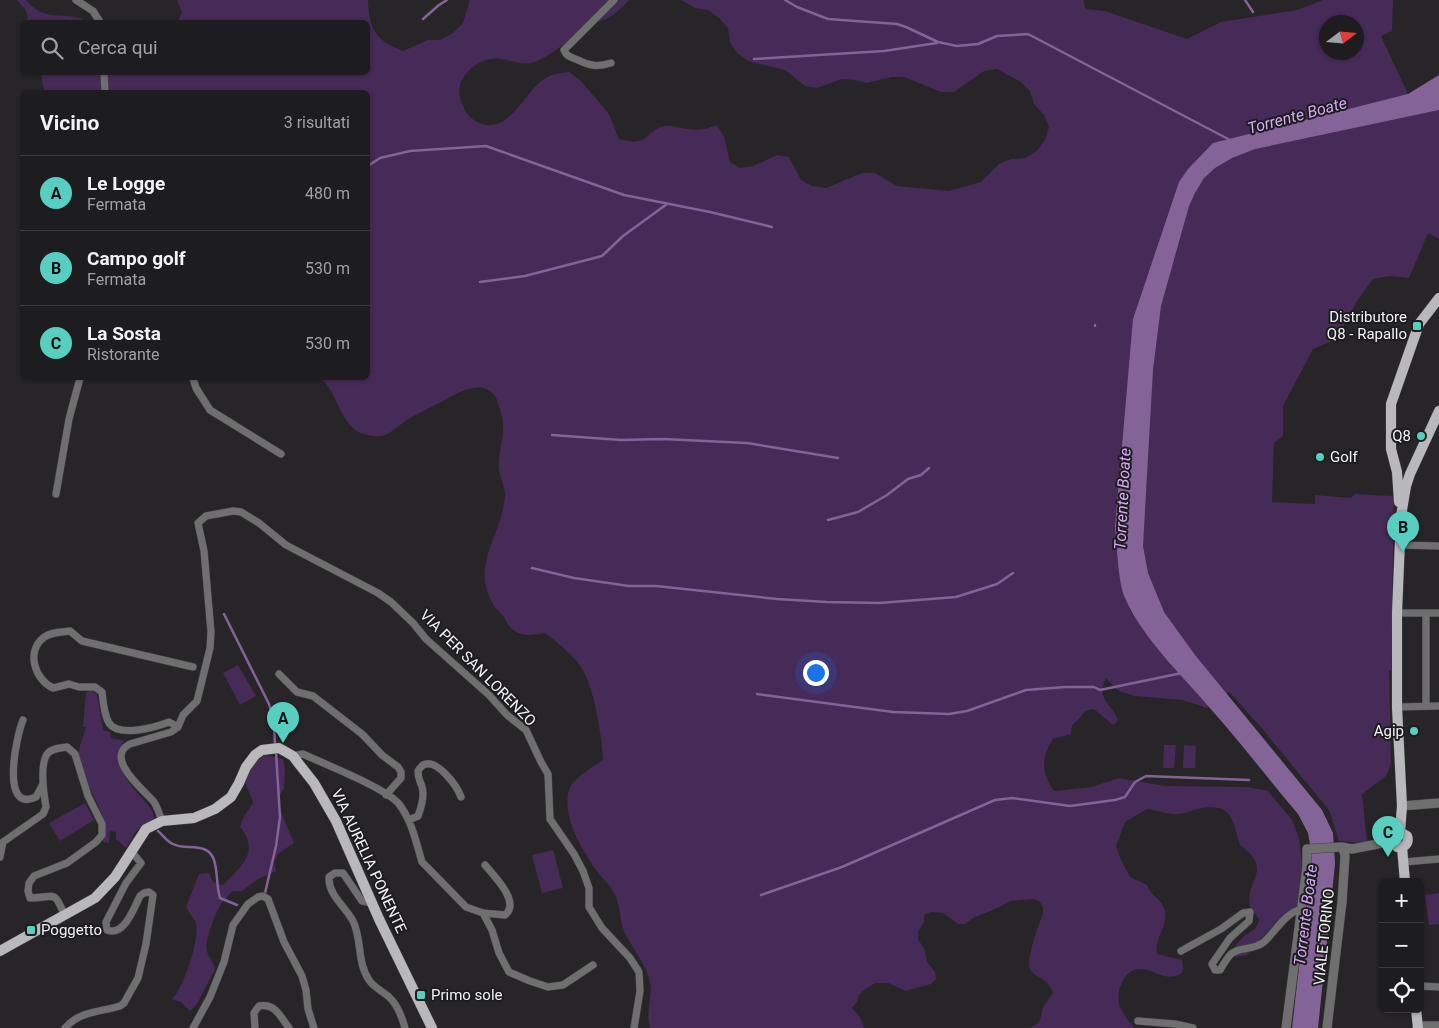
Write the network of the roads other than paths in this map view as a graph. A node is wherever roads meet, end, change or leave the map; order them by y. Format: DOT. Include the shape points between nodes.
graph roads {
  1 [pos="76,0"];
  2 [pos="614,0"];
  3 [pos="99,20"];
  4 [pos="610,63"];
  5 [pos="104,75"];
  6 [pos="105,90"];
  7 [pos="1439,298"];
  8 [pos="79,380"];
  9 [pos="194,380"];
  10 [pos="1439,411"];
  11 [pos="281,454"];
  12 [pos="1397,472"];
  13 [pos="1410,474"];
  14 [pos="56,494"];
  15 [pos="1401,516"];
  16 [pos="1399,545"];
  17 [pos="1439,546"];
  18 [pos="1397,613"];
  19 [pos="1426,613"];
  20 [pos="1439,613"];
  21 [pos="193,667"];
  22 [pos="279,674"];
  23 [pos="1426,706"];
  24 [pos="1439,706"];
  25 [pos="1398,707"];
  26 [pos="23,720"];
  27 [pos="178,727"];
  28 [pos="293,756"];
  29 [pos="44,783"];
  30 [pos="386,794"];
  31 [pos="461,797"];
  32 [pos="1439,803"];
  33 [pos="1402,806"];
  34 [pos="409,820"];
  35 [pos="162,821"];
  36 [pos="1400,832"];
  37 [pos="1393,841"];
  38 [pos="1343,847"];
  39 [pos="1402,847"];
  40 [pos="131,851"];
  41 [pos="0,856"];
  42 [pos="1439,859"];
  43 [pos="1404,862"];
  44 [pos="486,865"];
  45 [pos="1404,878"];
  46 [pos="372,903"];
  47 [pos="1301,909"];
  48 [pos="483,913"];
  49 [pos="65,916"];
  50 [pos="1182,951"];
  51 [pos="1,952"];
  52 [pos="593,965"];
  53 [pos="1424,986"];
  54 [pos="1439,986"];
  55 [pos="1416,1013"];
  56 [pos="1138,1022"];
  57 [pos="1439,1025"];
  58 [pos="1417,1027"];
  59 [pos="65,1028"];
  60 [pos="193,1028"];
  61 [pos="255,1028"];
  62 [pos="289,1028"];
  63 [pos="314,1028"];
  64 [pos="405,1028"];
  65 [pos="432,1028"];
  66 [pos="634,1028"];
  67 [pos="1193,1028"];
  68 [pos="1286,1028"];
  69 [pos="1327,1028"];
  1 -- 3 [label="street" via="93,11"];
  2 -- 4 [label="street" via="564,50 568,56 586,65"];
  5 -- 6 [label="street"];
  7 -- 12 [label="main road" via="1419,324 1391,404 1391,449"];
  8 -- 14 [label="street"];
  9 -- 11 [label="street" via="210,410"];
  10 -- 13 [label="main road"];
  12 -- 13 [label="street"];
  12 -- 15 [label="main road"];
  13 -- 15 [label="main road"];
  15 -- 16 [label="main road"];
  16 -- 17 [label="street"];
  16 -- 18 [label="main road"];
  18 -- 19 [label="street"];
  18 -- 25 [label="main road"];
  19 -- 20 [label="street"];
  19 -- 23 [label="street"];
  21 -- 27 [label="street" via="82,641 70,631 43,638 36,648 35,664 42,682 54,688 69,684 99,689 112,726 123,730 146,730 169,722"];
  22 -- 30 [label="street" via="297,692 313,696 362,734 382,756 398,767 401,778"];
  23 -- 24 [label="street"];
  23 -- 25 [label="street"];
  25 -- 33 [label="main road"];
  26 -- 29 [label="street" via="10,764 14,792 21,799 36,797"];
  27 -- 35 [label="street" via="130,744 123,752 127,774 154,802"];
  27 -- 66 [label="street, VIA PER SAN LORENZO" via="183,715 197,701 210,648 204,551 198,523 206,516 233,512 248,515 286,545 391,602 426,639 526,730 548,774 550,819 583,871 589,888 590,907 602,928 639,972 640,991"];
  28 -- 30 [label="street" via="302,754"];
  28 -- 35 [label="main road" via="279,748 262,750 255,755 224,803 194,818"];
  28 -- 46 [label="main road, VIA AURELIA PONENTE" via="314,783 336,821"];
  29 -- 41 [label="street" via="46,807 43,814 3,842"];
  29 -- 49 [label="street" via="43,765 47,754 66,747 74,754 88,796 102,824 102,835 96,842 67,863 34,876 29,883 30,898 51,896 59,900"];
  30 -- 34 [label="street" via="398,803"];
  31 -- 34 [label="street" via="457,786 437,767 422,765 418,771 418,780 423,788 422,802 418,816"];
  32 -- 33 [label="street"];
  33 -- 36 [label="main road"];
  34 -- 48 [label="street" via="422,862 466,907"];
  35 -- 40 [label="main road" via="146,829"];
  36 -- 37 [label="main road"];
  36 -- 39 [label="main road" via="1408,840"];
  37 -- 38 [label="street" via="1368,847"];
  37 -- 39 [label="main road"];
  38 -- 47 [label="street" via="1307,849"];
  38 -- 69 [label="street, VIALE TORINO" via="1342,902"];
  39 -- 43 [label="main road"];
  40 -- 49 [label="main road" via="109,885 95,898"];
  40 -- 59 [label="street" via="141,863 126,883 106,925 107,930 118,931 140,896 149,892 153,895 138,978 120,1006 84,1014"];
  42 -- 43 [label="street"];
  43 -- 45 [label="main road"];
  44 -- 48 [label="street" via="510,898 511,907 505,915"];
  46 -- 64 [label="street" via="362,901 342,873 329,877 329,885 352,920 364,972 370,982 398,1007"];
  46 -- 65 [label="main road, VIA AURELIA PONENTE"];
  47 -- 50 [label="street" via="1277,926 1256,948 1231,954 1220,970 1215,970 1212,964 1230,938 1249,921 1250,912 1243,913"];
  47 -- 68 [label="street"];
  48 -- 52 [label="street" via="509,972 548,987 562,985"];
  49 -- 51 [label="main road"];
  53 -- 54 [label="street"];
  55 -- 58 [label="main road"];
  56 -- 67 [label="street"];
  57 -- 58 [label="street"];
  60 -- 63 [label="street" via="224,962 233,925 248,904 263,896 268,899 284,942 302,976"];
  61 -- 62 [label="street" via="254,1013 259,1006 267,1005 274,1007"];
}
